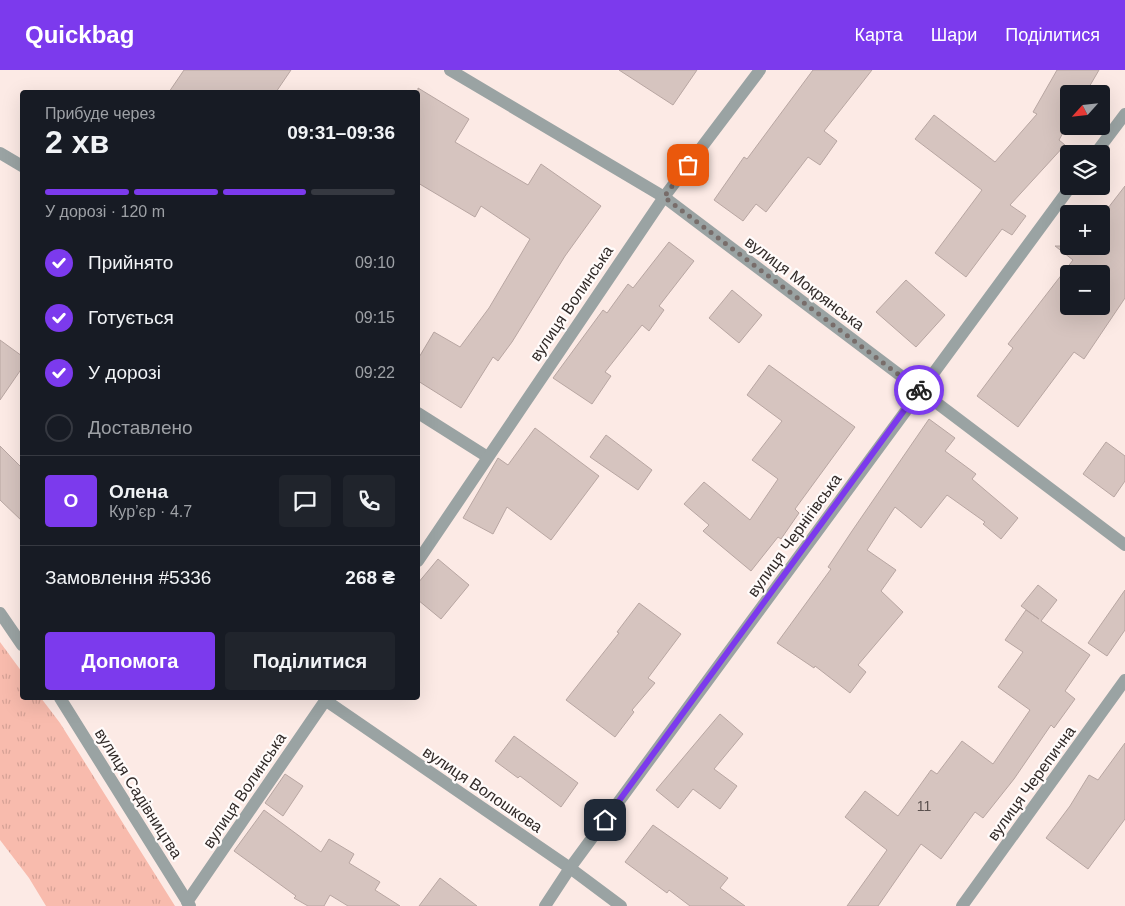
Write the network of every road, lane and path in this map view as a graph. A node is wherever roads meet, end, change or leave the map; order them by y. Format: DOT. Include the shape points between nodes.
graph roads {
  1 [pos="450,70"];
  2 [pos="760,70"];
  3 [pos="1125,114"];
  4 [pos="1103,145"];
  5 [pos="0,153"];
  6 [pos="20,165"];
  7 [pos="1064,195"];
  8 [pos="664,197"];
  9 [pos="920,390"];
  10 [pos="420,414"];
  11 [pos="486,456"];
  12 [pos="1125,545"];
  13 [pos="420,558"];
  14 [pos="0,613"];
  15 [pos="20,642"];
  16 [pos="1125,680"];
  17 [pos="61,700"];
  18 [pos="325,700"];
  19 [pos="327,700"];
  20 [pos="570,868"];
  21 [pos="188,904"];
  22 [pos="545,906"];
  23 [pos="621,906"];
  24 [pos="962,906"];
  1 -- 8 [label="street, вулиця Мокрянська"];
  2 -- 8 [label="street, вулиця Волинська"];
  3 -- 4 [label="street"];
  5 -- 6 [label="street"];
  7 -- 9 [label="street, вулиця Чернігівська"];
  8 -- 9 [label="street, вулиця Мокрянська"];
  8 -- 11 [label="street, вулиця Волинська"];
  9 -- 12 [label="street, вулиця Мокрянська"];
  9 -- 20 [label="street, вулиця Чернігівська"];
  10 -- 11 [label="street"];
  11 -- 13 [label="street, вулиця Волинська"];
  14 -- 15 [label="street"];
  16 -- 24 [label="street, вулиця Черепична"];
  17 -- 21 [label="street, вулиця Садівництва"];
  18 -- 21 [label="street, вулиця Волинська"];
  19 -- 20 [label="street, вулиця Волошкова"];
  20 -- 22 [label="street, вулиця Чернігівська"];
  20 -- 23 [label="street, вулиця Волошкова"];
}
